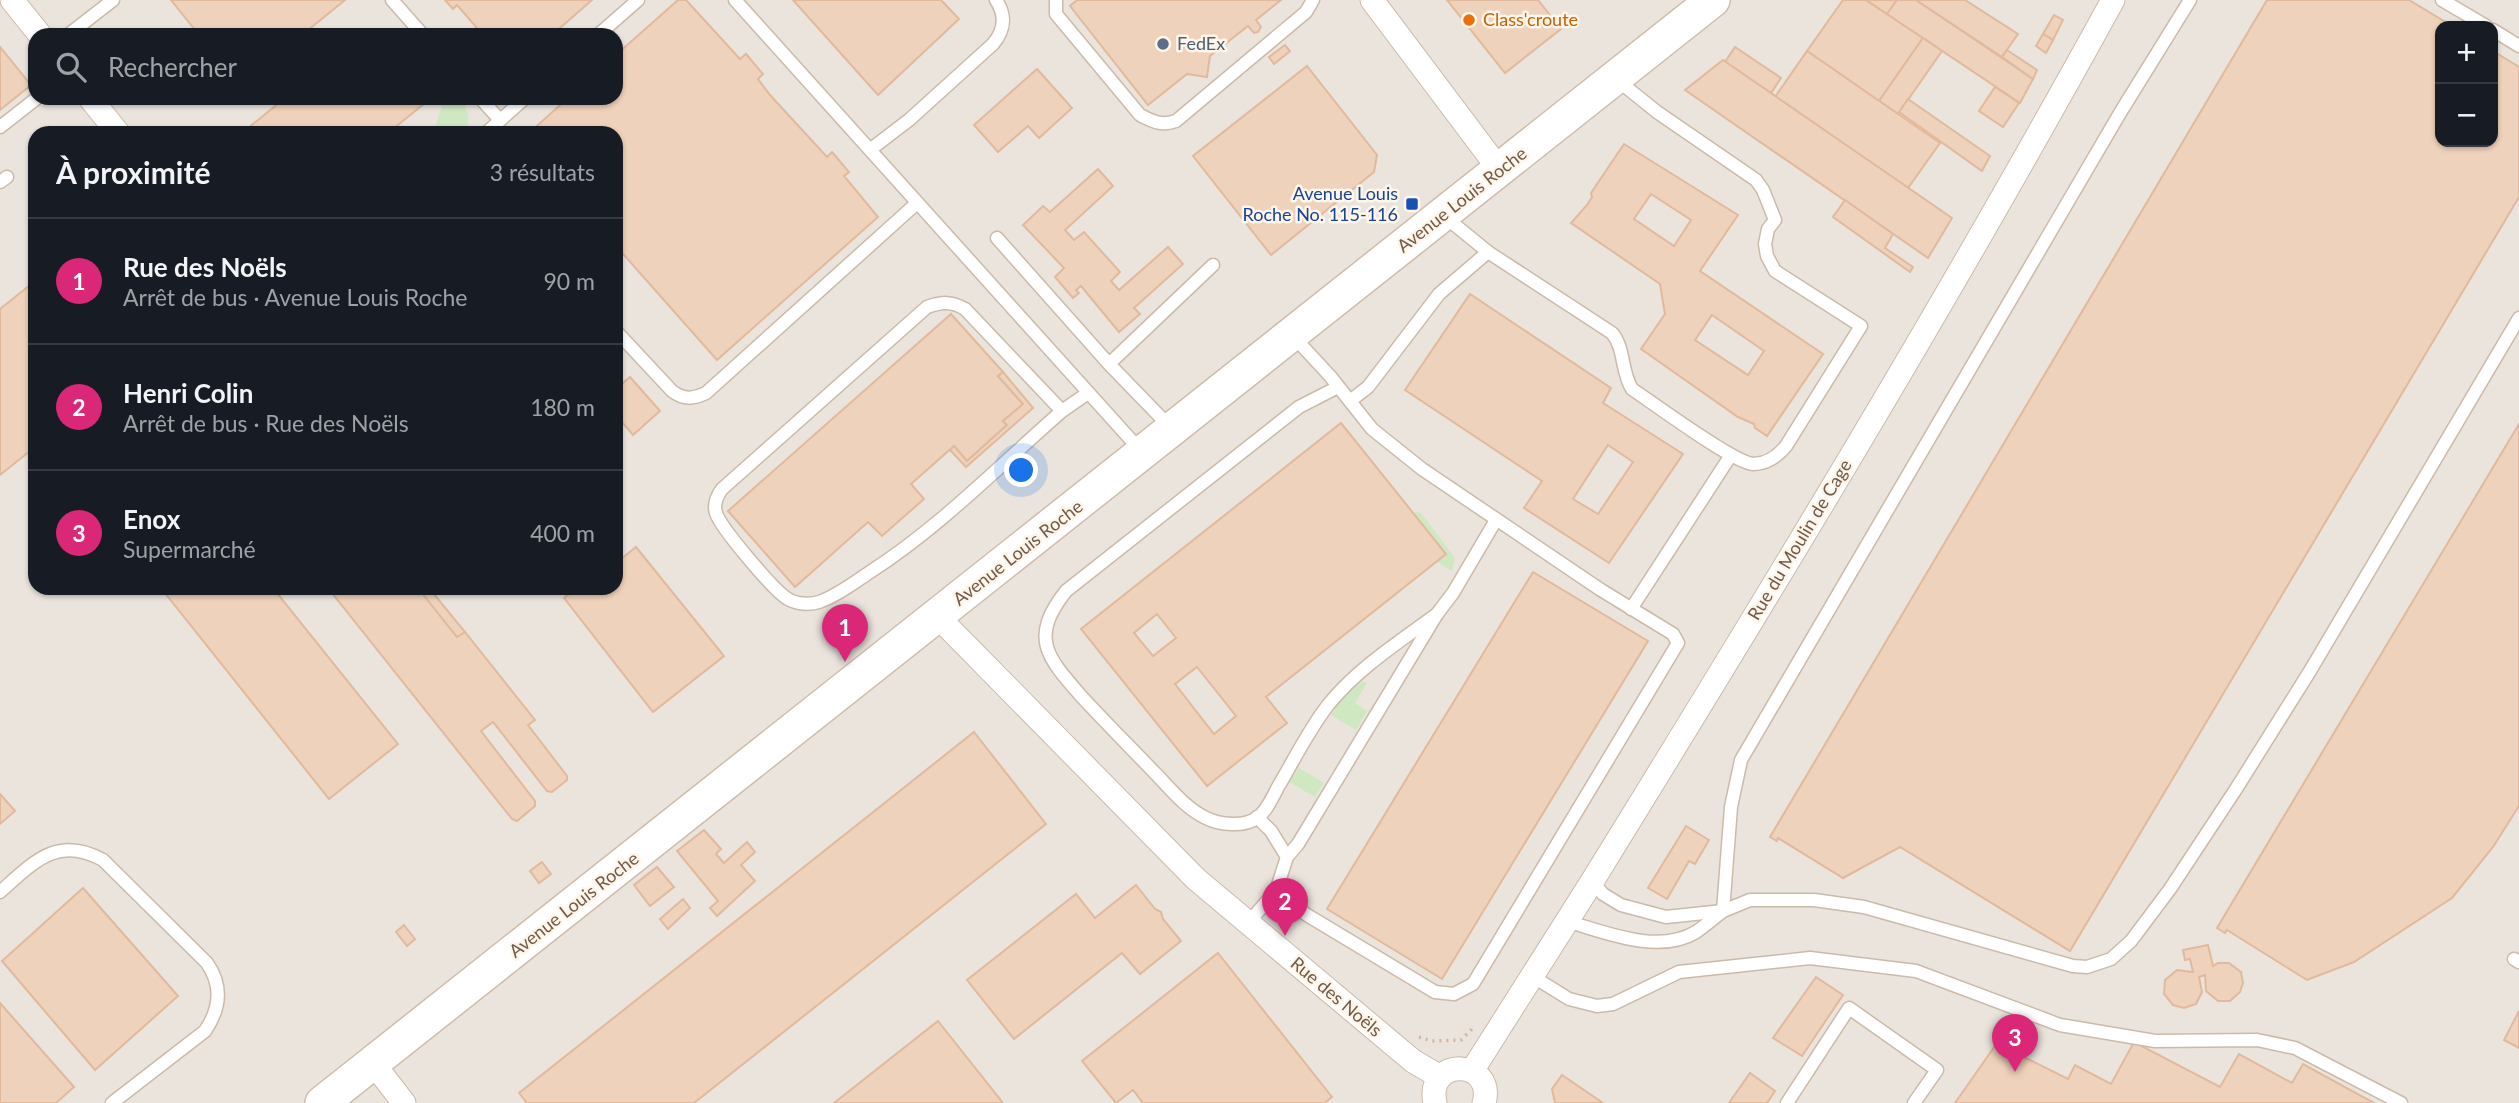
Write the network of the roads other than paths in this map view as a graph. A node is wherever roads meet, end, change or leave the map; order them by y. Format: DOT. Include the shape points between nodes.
graph roads {
  1 [pos="12,0"];
  2 [pos="113,0"];
  3 [pos="392,0"];
  4 [pos="638,0"];
  5 [pos="735,0"];
  6 [pos="996,0"];
  7 [pos="1056,0"];
  8 [pos="1313,0"];
  9 [pos="1371,0"];
  10 [pos="1713,0"];
  11 [pos="2113,0"];
  12 [pos="2190,0"];
  13 [pos="2442,0"];
  14 [pos="2478,21"];
  15 [pos="34,28"];
  16 [pos="77,28"];
  17 [pos="417,28"];
  18 [pos="606,28"];
  19 [pos="2498,33"];
  20 [pos="2519,46"];
  21 [pos="1615,79"];
  22 [pos="28,105"];
  23 [pos="96,105"];
  24 [pos="486,105"];
  25 [pos="517,105"];
  26 [pos="499,120"];
  27 [pos="112,126"];
  28 [pos="493,126"];
  29 [pos="0,127"];
  30 [pos="871,149"];
  31 [pos="1499,169"];
  32 [pos="917,203"];
  33 [pos="1443,215"];
  34 [pos="997,238"];
  35 [pos="1488,253"];
  36 [pos="1213,265"];
  37 [pos="2519,318"];
  38 [pos="1292,334"];
  39 [pos="623,338"];
  40 [pos="1109,364"];
  41 [pos="1338,387"];
  42 [pos="1088,393"];
  43 [pos="1350,401"];
  44 [pos="1062,411"];
  45 [pos="1172,429"];
  46 [pos="1143,454"];
  47 [pos="1731,455"];
  48 [pos="1496,520"];
  49 [pos="1631,609"];
  50 [pos="1437,614"];
  51 [pos="938,617"];
  52 [pos="1257,817"];
  53 [pos="1287,857"];
  54 [pos="1592,881"];
  55 [pos="1276,891"];
  56 [pos="0,892"];
  57 [pos="1723,911"];
  58 [pos="1566,921"];
  59 [pos="1248,923"];
  60 [pos="1532,976"];
  61 [pos="373,1063"];
  62 [pos="1472,1071"];
  63 [pos="1440,1077"];
  64 [pos="1434,1102"];
  65 [pos="112,1103"];
  66 [pos="322,1103"];
  67 [pos="404,1103"];
  68 [pos="1484,1103"];
  69 [pos="1787,1103"];
  70 [pos="1914,1103"];
  71 [pos="2401,1103"];
  1 -- 15 [label="street"];
  2 -- 16 [label="lane"];
  3 -- 17 [label="lane"];
  4 -- 18 [label="lane"];
  5 -- 30 [label="lane"];
  6 -- 30 [label="lane" via="1003,19 993,44"];
  7 -- 8 [label="lane" via="1056,14 1140,115 1166,124 1176,121 1306,12"];
  9 -- 31 [label="street"];
  10 -- 21 [label="main road, Avenue Louis Roche"];
  11 -- 54 [label="street, Rue du Moulin de Cage" via="1880,410"];
  12 -- 57 [label="lane" via="1741,760 1731,807"];
  13 -- 14 [label="lane"];
  19 -- 20 [label="lane"];
  21 -- 31 [label="main road, Avenue Louis Roche"];
  21 -- 47 [label="lane" via="1756,180 1775,220 1765,244 1775,271 1861,326 1781,453 1752,464"];
  22 -- 29 [label="lane"];
  23 -- 27 [label="street"];
  24 -- 26 [label="lane"];
  25 -- 26 [label="lane"];
  26 -- 28 [label="lane"];
  30 -- 32 [label="lane"];
  31 -- 33 [label="main road, Avenue Louis Roche"];
  32 -- 39 [label="lane" via="696,398 672,391"];
  32 -- 42 [label="lane"];
  33 -- 35 [label="lane"];
  33 -- 38 [label="main road, Avenue Louis Roche"];
  34 -- 40 [label="lane"];
  35 -- 43 [label="lane" via="1439,294 1368,387"];
  35 -- 47 [label="lane" via="1612,333 1632,389"];
  36 -- 40 [label="lane"];
  37 -- 57 [label="lane" via="2236,789 2162,900 2111,960 2073,966 1864,907 1814,900 1750,900"];
  38 -- 41 [label="lane"];
  38 -- 45 [label="main road, Avenue Louis Roche"];
  40 -- 45 [label="lane"];
  41 -- 43 [label="lane"];
  41 -- 52 [label="lane" via="1299,407 1066,591 1048,623 1046,651 1058,670 1185,804 1217,822 1235,824"];
  42 -- 44 [label="lane"];
  42 -- 46 [label="lane"];
  43 -- 48 [label="lane" via="1372,429"];
  44 -- 44 [label="lane" via="910,546 819,602 788,599 773,587 716,513 716,498 722,489 927,307 941,302 965,309"];
  45 -- 46 [label="main road, Avenue Louis Roche"];
  46 -- 51 [label="main road, Avenue Louis Roche"];
  47 -- 49 [label="lane"];
  48 -- 49 [label="lane"];
  48 -- 50 [label="lane"];
  49 -- 55 [label="lane" via="1673,634 1676,649 1473,984 1454,994 1435,992 1307,915"];
  50 -- 52 [label="lane" via="1348,681"];
  50 -- 53 [label="lane"];
  51 -- 59 [label="street, Rue des Noëls" via="1180,864"];
  51 -- 61 [label="main road, Avenue Louis Roche"];
  52 -- 53 [label="lane"];
  53 -- 55 [label="lane"];
  54 -- 57 [label="lane" via="1621,905 1666,917"];
  54 -- 58 [label="street, Rue du Moulin de Cage"];
  55 -- 59 [label="lane"];
  56 -- 65 [label="lane" via="48,854 61,850 92,854 214,973 218,1003 205,1031"];
  57 -- 58 [label="lane" via="1695,933 1652,942"];
  58 -- 60 [label="street, Rue du Moulin de Cage"];
  59 -- 63 [label="street, Rue des Noëls" via="1413,1061"];
  60 -- 62 [label="street, Rue du Moulin de Cage"];
  60 -- 71 [label="lane" via="1569,999 1597,1006 1613,1004 1679,972 1810,958 1916,971 2060,1024 2155,1041 2257,1040 2295,1048"];
  61 -- 66 [label="main road, Avenue Louis Roche"];
  61 -- 67 [label="street"];
  62 -- 63 [label="street" via="1455,1068"];
  62 -- 68 [label="street" via="1486,1091"];
  63 -- 64 [label="street"];
  69 -- 70 [label="lane" via="1849,1008 1937,1070"];
}
